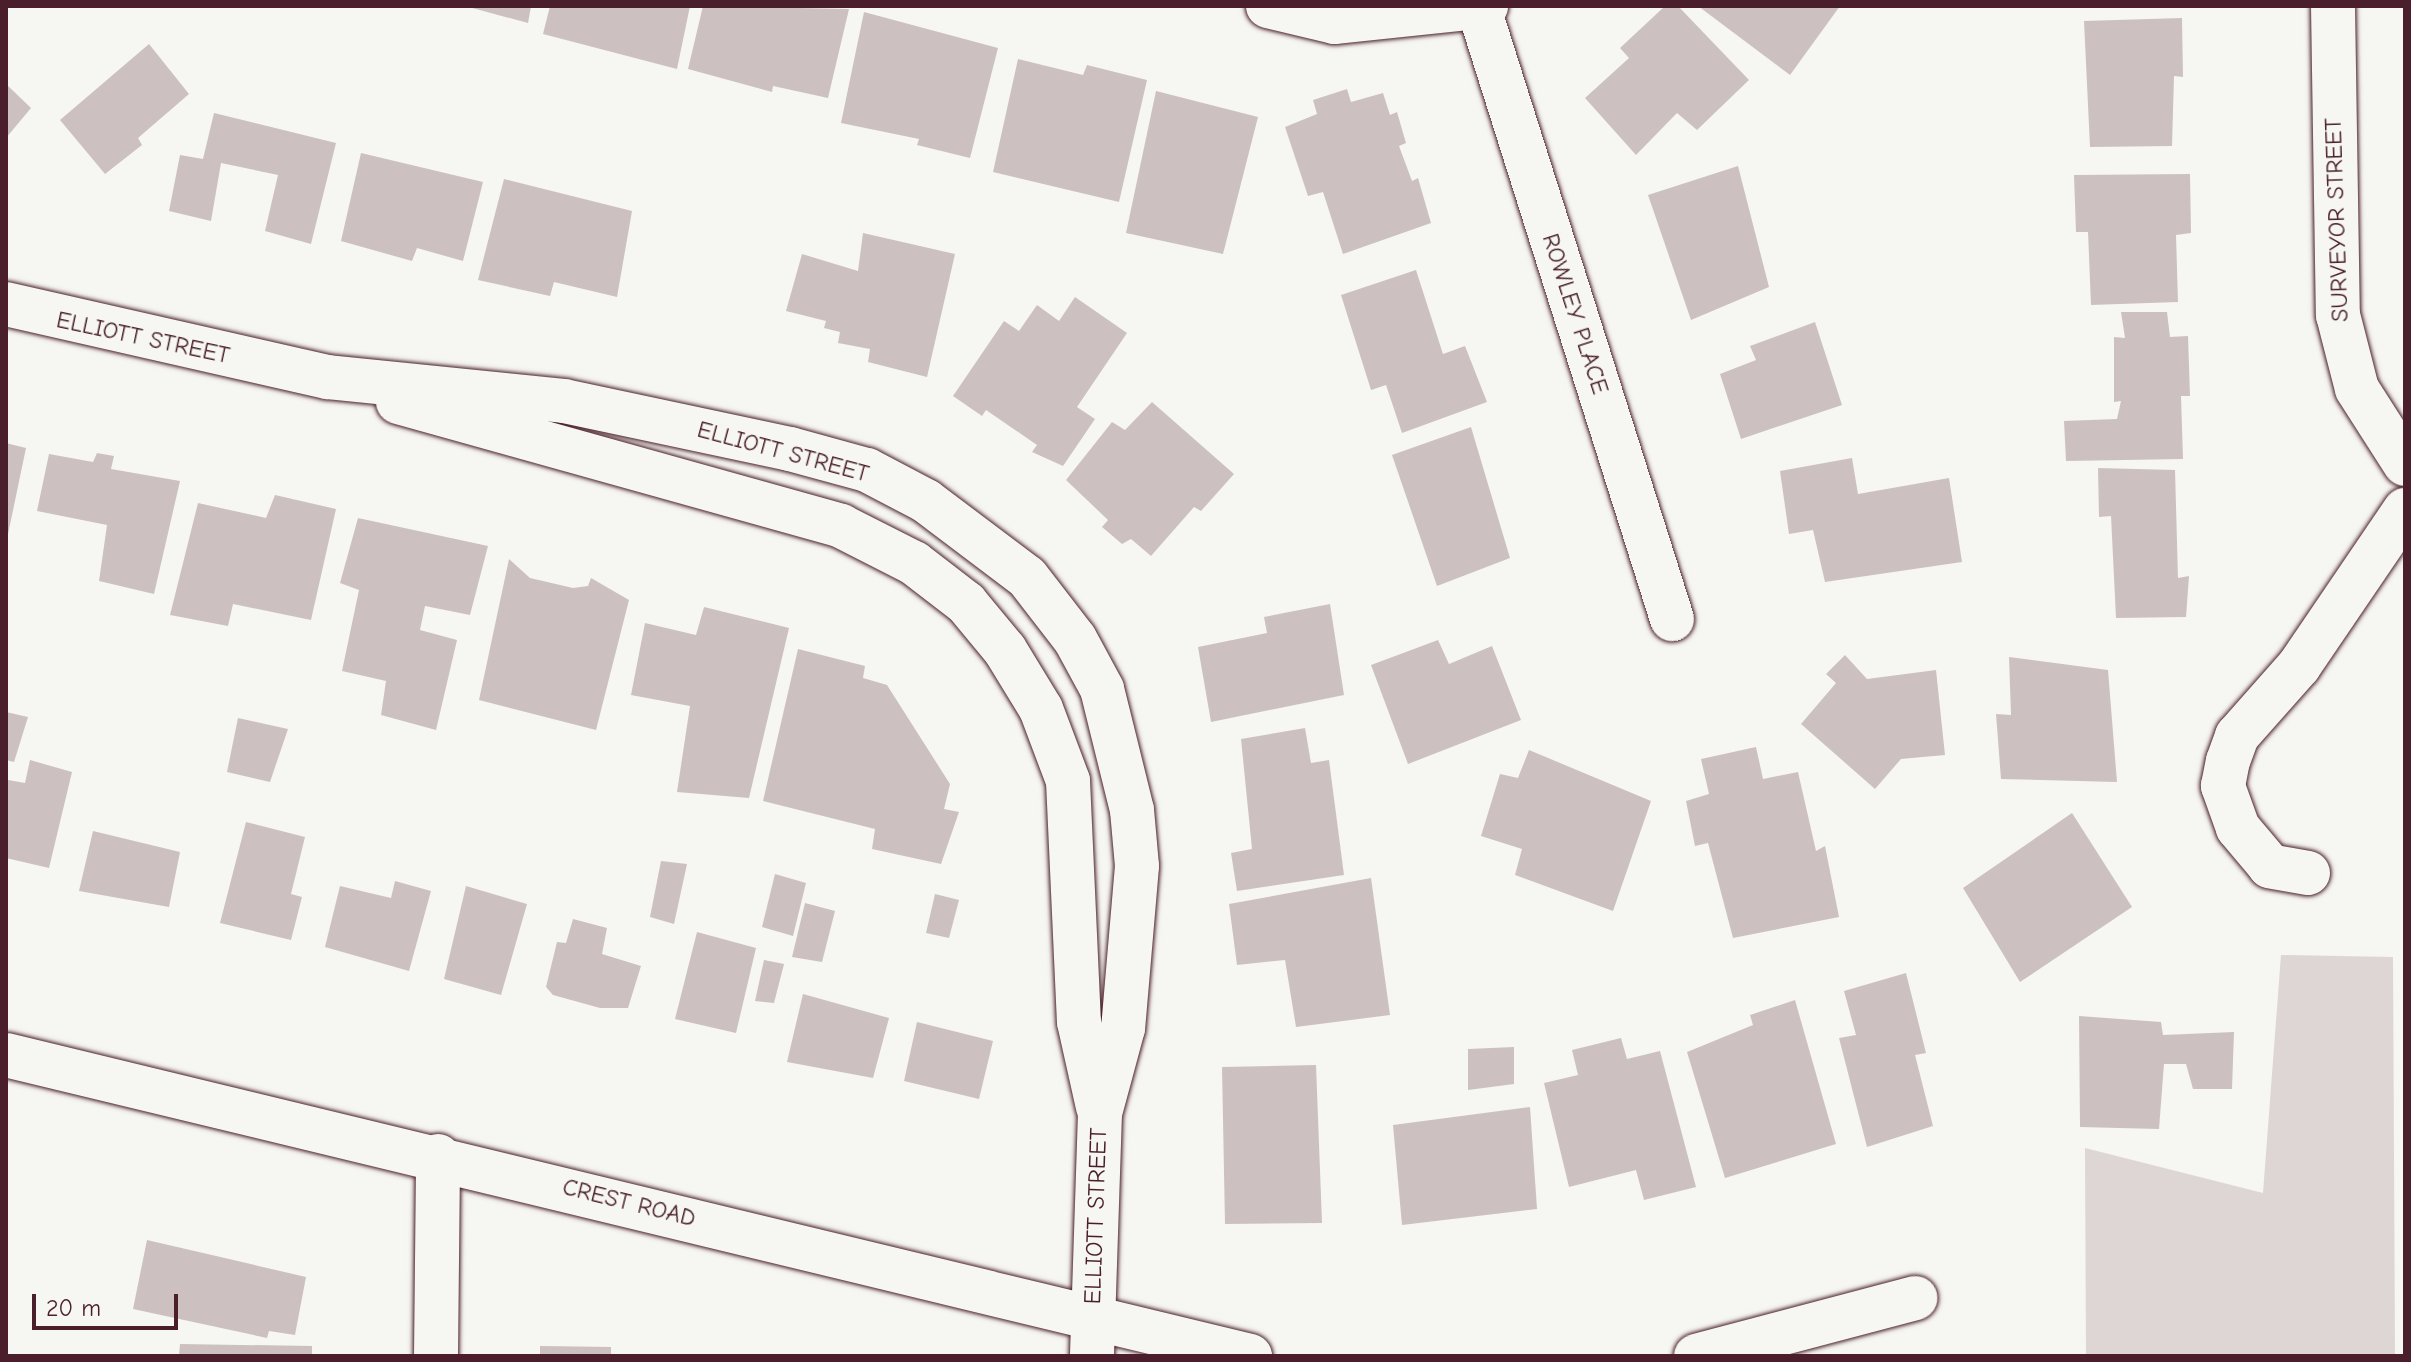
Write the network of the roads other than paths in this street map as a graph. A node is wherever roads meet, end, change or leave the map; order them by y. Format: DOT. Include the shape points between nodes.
graph roads {
  1 [pos="1268,6"];
  2 [pos="2333,6"];
  3 [pos="1482,8"];
  4 [pos="6,304"];
  5 [pos="328,377"];
  6 [pos="2405,464"];
  7 [pos="2405,510"];
  8 [pos="1672,619"];
  9 [pos="2308,873"];
  10 [pos="6,1055"];
  11 [pos="1100,1113"];
  12 [pos="438,1156"];
  13 [pos="1915,1298"];
  14 [pos="1092,1337"];
  15 [pos="436,1356"];
  16 [pos="1250,1356"];
  17 [pos="1696,1356"];
  1 -- 3 [label="street" via="1334,22"];
  2 -- 6 [label="street, SURVEYOR STREET" via="2338,315 2361,399"];
  3 -- 8 [label="street, ROWLEY PLACE"];
  4 -- 5 [label="street, ELLIOTT STREET"];
  5 -- 11 [label="street, ELLIOTT STREET" via="484,430 841,526 914,563 966,603 1005,650 1041,709 1068,781 1079,1022"];
  5 -- 11 [label="street, ELLIOTT STREET" via="564,401 851,466 926,501 1027,577 1075,639 1102,689 1132,810 1137,866 1128,983"];
  7 -- 9 [label="street" via="2299,666 2237,736 2228,761 2223,786 2238,828 2270,866"];
  10 -- 12 [label="street, CREST ROAD"];
  11 -- 14 [label="street, ELLIOTT STREET"];
  12 -- 14 [label="street, CREST ROAD"];
  12 -- 15 [label="street"];
  13 -- 17 [label="street"];
  14 -- 16 [label="street, CREST ROAD"];
}
